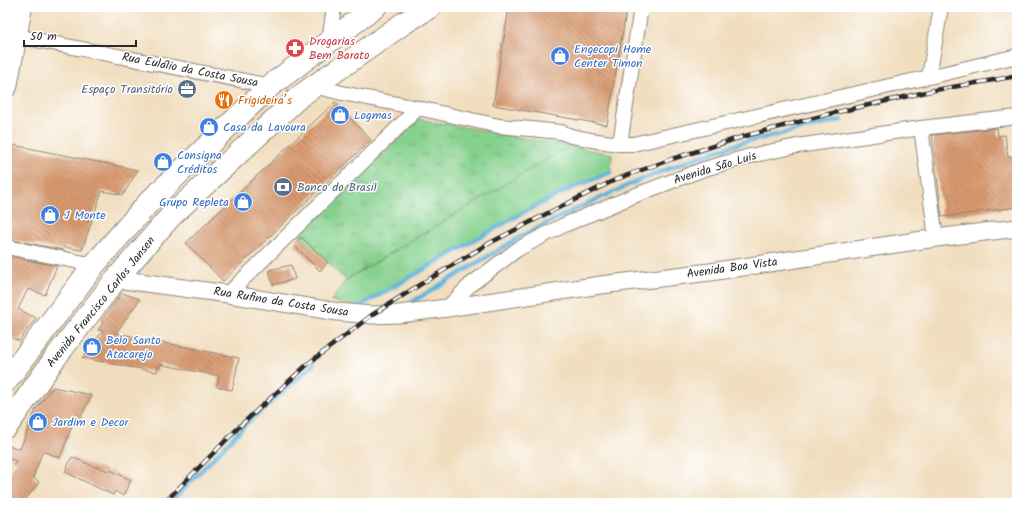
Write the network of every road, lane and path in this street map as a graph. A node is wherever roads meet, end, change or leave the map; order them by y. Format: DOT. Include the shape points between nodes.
graph roads {
  1 [pos="22,7"];
  2 [pos="334,7"];
  3 [pos="375,7"];
  4 [pos="430,7"];
  5 [pos="641,7"];
  6 [pos="941,7"];
  7 [pos="16,36"];
  8 [pos="329,42"];
  9 [pos="1017,56"];
  10 [pos="929,77"];
  11 [pos="270,86"];
  12 [pos="314,86"];
  13 [pos="7,87"];
  14 [pos="418,108"];
  15 [pos="1017,117"];
  16 [pos="921,128"];
  17 [pos="620,144"];
  18 [pos="1017,228"];
  19 [pos="936,238"];
  20 [pos="7,247"];
  21 [pos="94,265"];
  22 [pos="116,279"];
  23 [pos="228,294"];
  24 [pos="447,308"];
  25 [pos="35,343"];
  26 [pos="55,358"];
  27 [pos="7,380"];
  28 [pos="7,426"];
  1 -- 7 [label="main road"];
  2 -- 8 [label="street"];
  3 -- 8 [label="main road"];
  4 -- 12 [label="main road, Avenida Francisco Carlos Jansen" via="404,22"];
  5 -- 17 [label="street"];
  6 -- 10 [label="street"];
  7 -- 11 [label="street, Rua Eulálio da Costa Sousa"];
  7 -- 13 [label="main road"];
  8 -- 11 [label="main road"];
  9 -- 10 [label="street"];
  10 -- 17 [label="street" via="633,144"];
  11 -- 21 [label="main road" via="149,202"];
  12 -- 14 [label="street"];
  12 -- 22 [label="main road, Avenida Francisco Carlos Jansen" via="300,96 170,217"];
  14 -- 17 [label="street" via="499,126 561,132"];
  14 -- 23 [label="street"];
  15 -- 16 [label="street, Avenida São Luis"];
  16 -- 19 [label="street"];
  16 -- 24 [label="street, Avenida São Luis" via="797,146 750,156 704,169 650,189 564,225 518,249 470,285"];
  18 -- 19 [label="street, Avenida Boa Vista"];
  19 -- 24 [label="street, Avenida Boa Vista"];
  20 -- 21 [label="street"];
  21 -- 25 [label="main road"];
  22 -- 23 [label="street, Rua Rufino da Costa Sousa"];
  22 -- 26 [label="main road, Avenida Francisco Carlos Jansen"];
  23 -- 24 [label="street, Rua Rufino da Costa Sousa" via="372,315"];
  25 -- 26 [label="main road"];
  25 -- 27 [label="main road"];
  26 -- 28 [label="main road, Avenida Francisco Carlos Jansen"];
}
